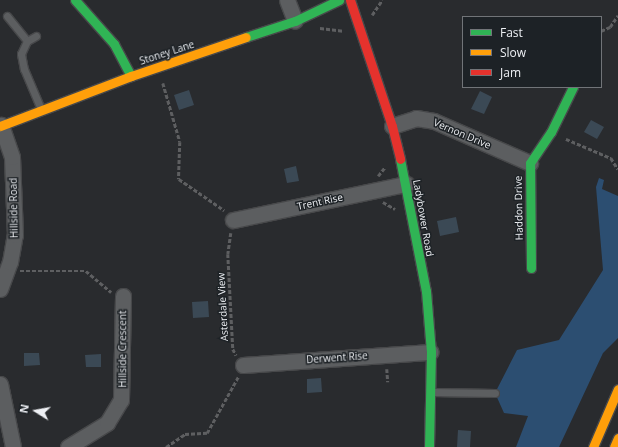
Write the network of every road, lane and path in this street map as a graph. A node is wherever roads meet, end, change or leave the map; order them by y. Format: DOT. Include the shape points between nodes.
graph roads {
  1 [pos="75,0"];
  2 [pos="287,0"];
  3 [pos="339,0"];
  4 [pos="350,0"];
  5 [pos="618,15"];
  6 [pos="7,16"];
  7 [pos="295,21"];
  8 [pos="602,31"];
  9 [pos="36,36"];
  10 [pos="27,42"];
  11 [pos="158,67"];
  12 [pos="131,76"];
  13 [pos="573,88"];
  14 [pos="41,109"];
  15 [pos="1,126"];
  16 [pos="392,126"];
  17 [pos="551,132"];
  18 [pos="530,163"];
  19 [pos="618,169"];
  20 [pos="406,184"];
  21 [pos="233,220"];
  22 [pos="531,268"];
  23 [pos="7,270"];
  24 [pos="0,289"];
  25 [pos="123,296"];
  26 [pos="431,352"];
  27 [pos="240,371"];
  28 [pos="0,384"];
  29 [pos="618,389"];
  30 [pos="430,392"];
  31 [pos="494,393"];
  32 [pos="618,438"];
  33 [pos="13,447"];
  34 [pos="68,447"];
  35 [pos="166,447"];
  36 [pos="429,447"];
  37 [pos="593,447"];
  38 [pos="614,447"];
  1 -- 12 [label="main road" via="114,44"];
  2 -- 7 [label="street"];
  3 -- 7 [label="main road, Stoney Lane"];
  4 -- 16 [label="main road, Ladybower Road"];
  5 -- 8 [label="path" via="610,27"];
  6 -- 10 [label="lane"];
  7 -- 11 [label="main road, Stoney Lane"];
  9 -- 10 [label="lane"];
  10 -- 14 [label="lane" via="21,54 24,69"];
  11 -- 12 [label="main road, Stoney Lane"];
  11 -- 21 [label="path" via="180,142 179,179 222,209"];
  12 -- 14 [label="main road, Stoney Lane"];
  13 -- 17 [label="main road, Haddon Drive"];
  14 -- 15 [label="main road, Stoney Lane"];
  15 -- 23 [label="street, Hillside Road" via="12,157 14,187 15,235"];
  16 -- 18 [label="street, Vernon Drive" via="416,118 434,121"];
  16 -- 20 [label="main road, Ladybower Road"];
  17 -- 18 [label="main road, Haddon Drive"];
  17 -- 19 [label="path" via="611,158"];
  18 -- 22 [label="main road, Haddon Drive"];
  20 -- 21 [label="street, Trent Rise"];
  20 -- 26 [label="main road, Ladybower Road" via="426,291"];
  21 -- 27 [label="path, Asterdale View" via="228,254 233,349"];
  23 -- 24 [label="street, Hillside Road"];
  23 -- 25 [label="path" via="86,271 109,291"];
  25 -- 34 [label="street, Hillside Crescent" via="121,400 107,423"];
  26 -- 27 [label="street, Derwent Rise"];
  26 -- 30 [label="main road, Ladybower Road"];
  27 -- 35 [label="path" via="207,433 185,434"];
  28 -- 33 [label="street"];
  29 -- 37 [label="main road"];
  30 -- 31 [label="lane"];
  30 -- 36 [label="main road, Ladybower Road"];
  32 -- 38 [label="main road"];
}
